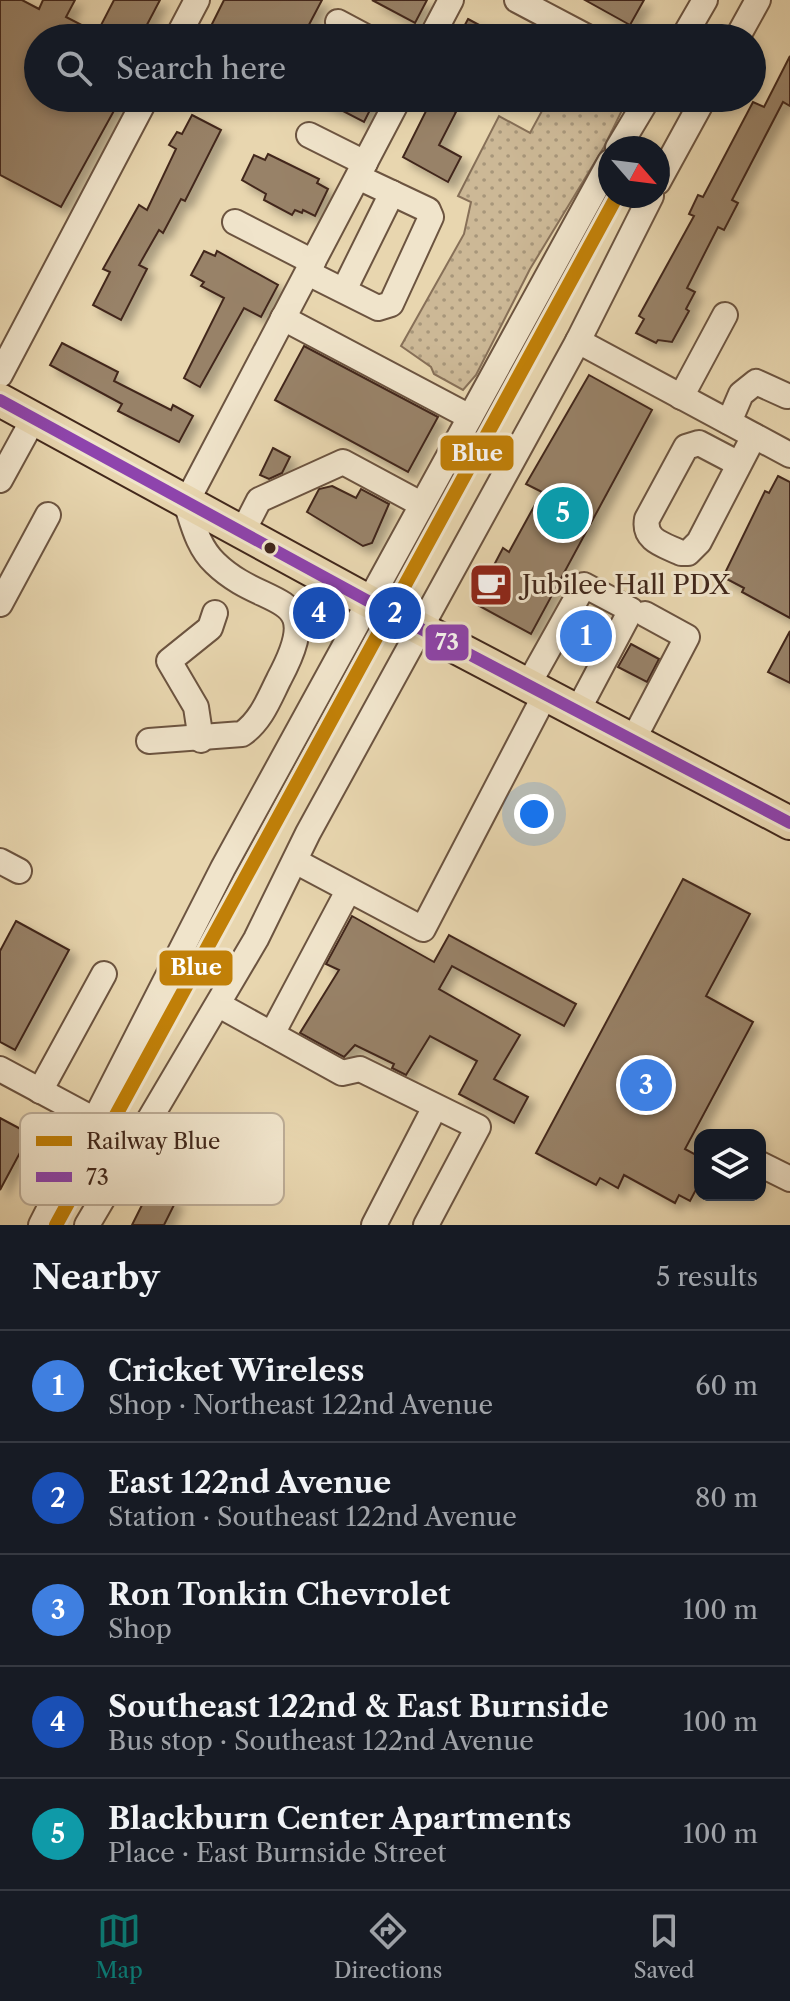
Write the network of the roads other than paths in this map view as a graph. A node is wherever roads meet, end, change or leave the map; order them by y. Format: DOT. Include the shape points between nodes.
graph roads {
  1 [pos="197,0"];
  2 [pos="451,0"];
  3 [pos="517,0"];
  4 [pos="705,0"];
  5 [pos="758,0"];
  6 [pos="338,22"];
  7 [pos="184,24"];
  8 [pos="342,24"];
  9 [pos="438,24"];
  10 [pos="562,24"];
  11 [pos="691,24"];
  12 [pos="745,24"];
  13 [pos="139,112"];
  14 [pos="392,112"];
  15 [pos="640,112"];
  16 [pos="696,112"];
  17 [pos="309,135"];
  18 [pos="625,136"];
  19 [pos="670,160"];
  20 [pos="361,170"];
  21 [pos="598,184"];
  22 [pos="392,193"];
  23 [pos="645,208"];
  24 [pos="235,222"];
  25 [pos="310,267"];
  26 [pos="344,290"];
  27 [pos="725,315"];
  28 [pos="283,318"];
  29 [pos="578,341"];
  30 [pos="0,375"];
  31 [pos="787,396"];
  32 [pos="681,397"];
  33 [pos="0,400"];
  34 [pos="470,417"];
  35 [pos="34,418"];
  36 [pos="729,422"];
  37 [pos="754,436"];
  38 [pos="790,455"];
  39 [pos="739,464"];
  40 [pos="0,480"];
  41 [pos="186,503"];
  42 [pos="421,504"];
  43 [pos="48,515"];
  44 [pos="242,533"];
  45 [pos="0,604"];
  46 [pos="215,613"];
  47 [pos="645,614"];
  48 [pos="395,615"];
  49 [pos="536,690"];
  50 [pos="577,712"];
  51 [pos="201,740"];
  52 [pos="633,740"];
  53 [pos="149,741"];
  54 [pos="790,823"];
  55 [pos="295,861"];
  56 [pos="348,891"];
  57 [pos="104,974"];
  58 [pos="219,1005"];
  59 [pos="272,1034"];
  60 [pos="0,1069"];
  61 [pos="40,1091"];
  62 [pos="435,1107"];
  63 [pos="82,1113"];
  64 [pos="99,1113"];
  65 [pos="154,1113"];
  66 [pos="766,1167"];
  67 [pos="790,1179"];
  68 [pos="51,1205"];
  69 [pos="99,1205"];
  70 [pos="41,1225"];
  71 [pos="87,1225"];
  72 [pos="374,1225"];
  73 [pos="426,1225"];
  1 -- 7 [label="street"];
  2 -- 9 [label="street"];
  3 -- 10 [label="street"];
  4 -- 11 [label="street"];
  5 -- 12 [label="street"];
  6 -- 8 [label="street"];
  13 -- 30 [label="street"];
  14 -- 20 [label="street"];
  15 -- 18 [label="street"];
  16 -- 19 [label="street"];
  17 -- 20 [label="street"];
  20 -- 22 [label="street"];
  20 -- 25 [label="street"];
  21 -- 34 [label="street"];
  22 -- 26 [label="street"];
  22 -- 26 [label="street" via="428,210 432,222 385,308"];
  23 -- 29 [label="street"];
  24 -- 25 [label="street"];
  25 -- 26 [label="street"];
  25 -- 28 [label="street"];
  27 -- 32 [label="street"];
  28 -- 34 [label="street"];
  28 -- 41 [label="street"];
  29 -- 32 [label="street"];
  29 -- 48 [label="street"];
  31 -- 36 [label="street" via="756,382 741,394"];
  32 -- 36 [label="street"];
  33 -- 35 [label="main road"];
  34 -- 42 [label="street"];
  35 -- 40 [label="street"];
  35 -- 41 [label="main road"];
  36 -- 37 [label="street"];
  37 -- 38 [label="street"];
  37 -- 39 [label="street"];
  39 -- 39 [label="street" via="699,443 686,447 647,519 651,538 681,553 694,548"];
  41 -- 44 [label="main road"];
  41 -- 51 [label="street" via="199,543 211,560 285,606 299,622 296,648 255,725 242,734"];
  42 -- 44 [label="street" via="343,462 259,500"];
  42 -- 48 [label="street"];
  43 -- 45 [label="street"];
  44 -- 48 [label="main road"];
  46 -- 51 [label="street" via="210,628 169,661 196,707"];
  47 -- 52 [label="street" via="687,637"];
  48 -- 49 [label="main road"];
  48 -- 55 [label="street"];
  48 -- 64 [label="street" via="223,868"];
  49 -- 50 [label="main road"];
  49 -- 50 [label="street" via="584,585 631,610"];
  49 -- 56 [label="street" via="423,929"];
  50 -- 52 [label="main road"];
  51 -- 53 [label="street"];
  52 -- 54 [label="main road"];
  55 -- 56 [label="street"];
  55 -- 58 [label="street"];
  56 -- 59 [label="street"];
  57 -- 61 [label="street"];
  58 -- 59 [label="street"];
  58 -- 65 [label="street"];
  59 -- 62 [label="street" via="342,1073 360,1069"];
  60 -- 61 [label="street"];
  61 -- 63 [label="street"];
  62 -- 72 [label="street"];
  62 -- 73 [label="street" via="478,1127"];
  66 -- 67 [label="street"];
  68 -- 70 [label="street"];
  69 -- 71 [label="street"];
}
